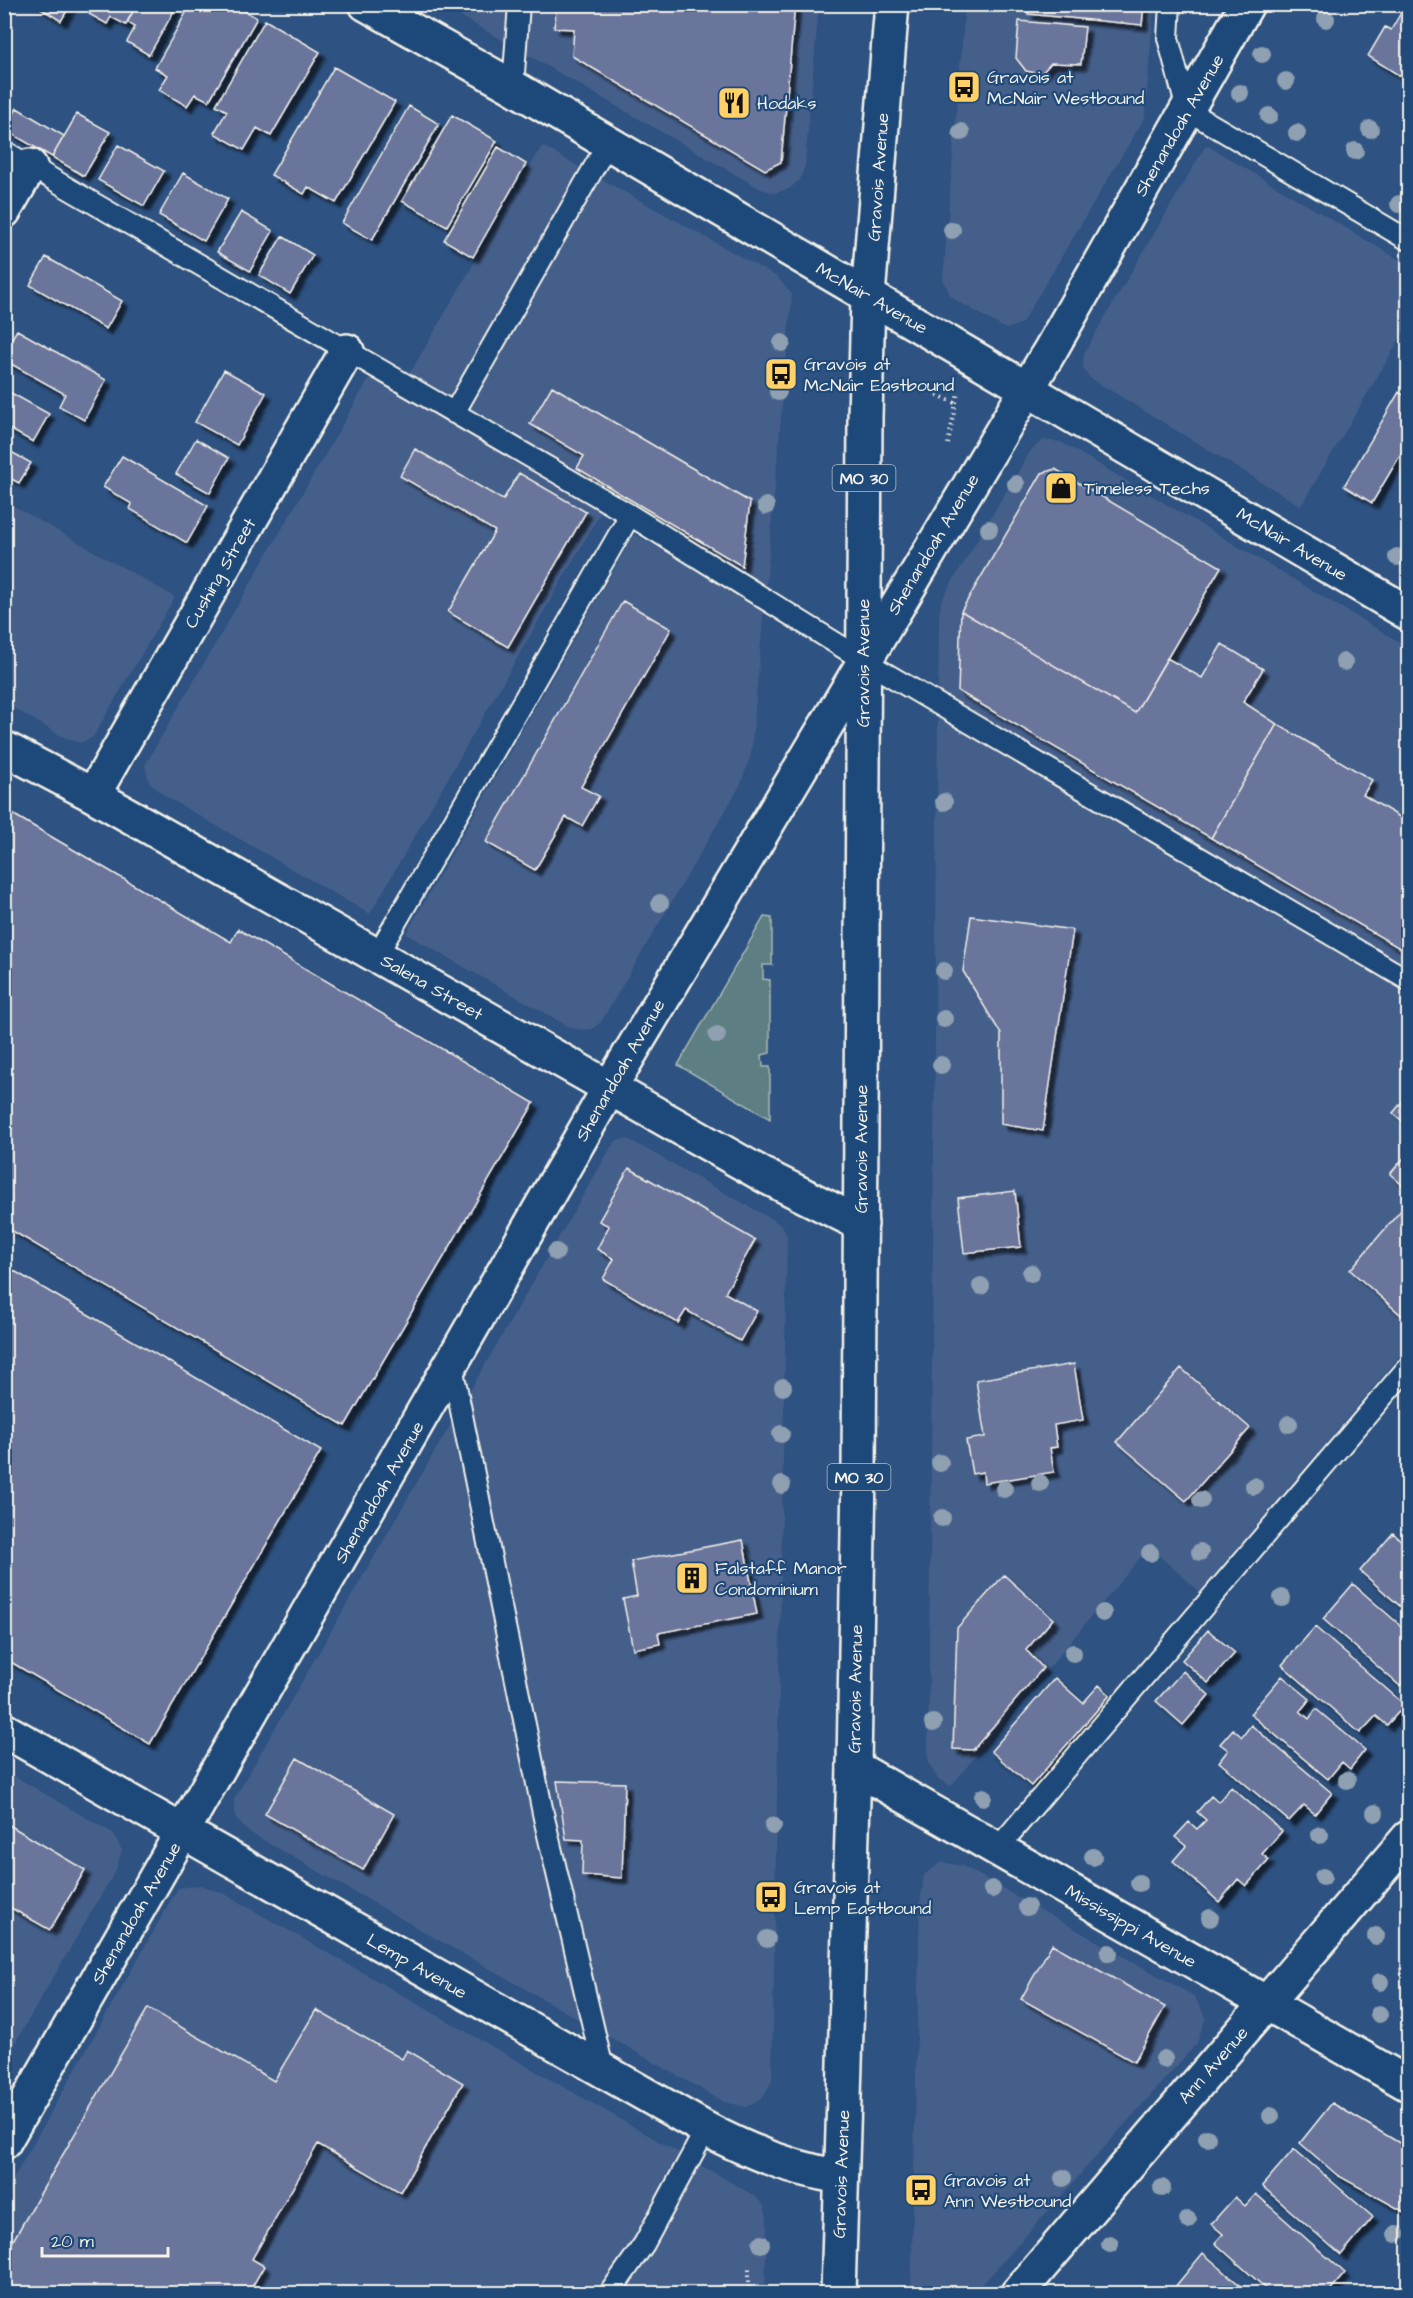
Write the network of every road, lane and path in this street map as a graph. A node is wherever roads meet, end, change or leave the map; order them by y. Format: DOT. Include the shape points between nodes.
graph roads {
  1 [pos="366,4"];
  2 [pos="519,4"];
  3 [pos="892,4"];
  4 [pos="1170,4"];
  5 [pos="1246,4"];
  6 [pos="513,87"];
  7 [pos="1187,110"];
  8 [pos="608,143"];
  9 [pos="17,158"];
  10 [pos="4,211"];
  11 [pos="1408,240"];
  12 [pos="868,296"];
  13 [pos="347,351"];
  14 [pos="961,382"];
  15 [pos="1028,387"];
  16 [pos="937,396"];
  17 [pos="955,403"];
  18 [pos="454,412"];
  19 [pos="947,447"];
  20 [pos="630,515"];
  21 [pos="1408,613"];
  22 [pos="863,660"];
  23 [pos="4,748"];
  24 [pos="93,795"];
  25 [pos="377,956"];
  26 [pos="1408,980"];
  27 [pos="609,1088"];
  28 [pos="861,1224"];
  29 [pos="452,1366"];
  30 [pos="1408,1367"];
  31 [pos="4,1730"];
  32 [pos="854,1767"];
  33 [pos="183,1833"];
  34 [pos="1408,1838"];
  35 [pos="997,1849"];
  36 [pos="1268,2002"];
  37 [pos="604,2073"];
  38 [pos="1408,2084"];
  39 [pos="706,2129"];
  40 [pos="4,2142"];
  41 [pos="841,2177"];
  42 [pos="749,2268"];
  43 [pos="609,2294"];
  44 [pos="749,2294"];
  45 [pos="838,2294"];
  46 [pos="1017,2294"];
  1 -- 6 [label="street, McNair Avenue"];
  2 -- 6 [label="lane"];
  3 -- 12 [label="street, Gravois Avenue / MO 30"];
  4 -- 7 [label="lane" via="1168,38"];
  5 -- 7 [label="street, Shenandoah Avenue"];
  6 -- 8 [label="street, McNair Avenue"];
  7 -- 11 [label="lane"];
  7 -- 15 [label="street, Shenandoah Avenue"];
  8 -- 12 [label="street, McNair Avenue"];
  8 -- 18 [label="lane"];
  9 -- 10 [label="street"];
  9 -- 13 [label="lane"];
  12 -- 15 [label="street, McNair Avenue"];
  12 -- 22 [label="street, Gravois Avenue / MO 30"];
  13 -- 18 [label="lane"];
  13 -- 24 [label="street, Cushing Street"];
  14 -- 17 [label="path"];
  15 -- 21 [label="street, McNair Avenue"];
  15 -- 22 [label="street, Shenandoah Avenue"];
  16 -- 17 [label="path"];
  17 -- 19 [label="path"];
  18 -- 20 [label="lane"];
  20 -- 22 [label="lane"];
  20 -- 25 [label="lane"];
  22 -- 26 [label="lane"];
  22 -- 27 [label="street, Shenandoah Avenue"];
  22 -- 28 [label="street, Gravois Avenue / MO 30"];
  23 -- 24 [label="street, Salena Street"];
  24 -- 25 [label="street, Salena Street"];
  25 -- 27 [label="street, Salena Street"];
  27 -- 28 [label="street, Salena Street" via="767,1177"];
  27 -- 29 [label="street, Shenandoah Avenue"];
  28 -- 32 [label="street, Gravois Avenue / MO 30"];
  29 -- 33 [label="street, Shenandoah Avenue"];
  29 -- 37 [label="lane" via="544,1818"];
  30 -- 35 [label="lane"];
  31 -- 33 [label="street, Lemp Avenue"];
  32 -- 35 [label="street, Mississippi Avenue"];
  32 -- 41 [label="street, Gravois Avenue / MO 30"];
  33 -- 37 [label="street, Lemp Avenue"];
  33 -- 40 [label="street, Shenandoah Avenue"];
  34 -- 36 [label="street, Ann Avenue"];
  35 -- 36 [label="street, Mississippi Avenue"];
  36 -- 38 [label="street, Mississippi Avenue"];
  36 -- 46 [label="street, Ann Avenue"];
  37 -- 39 [label="street, Lemp Avenue"];
  39 -- 41 [label="street, Lemp Avenue" via="770,2159"];
  39 -- 43 [label="lane" via="644,2244"];
  41 -- 45 [label="street, Gravois Avenue / MO 30"];
  42 -- 44 [label="path"];
}
